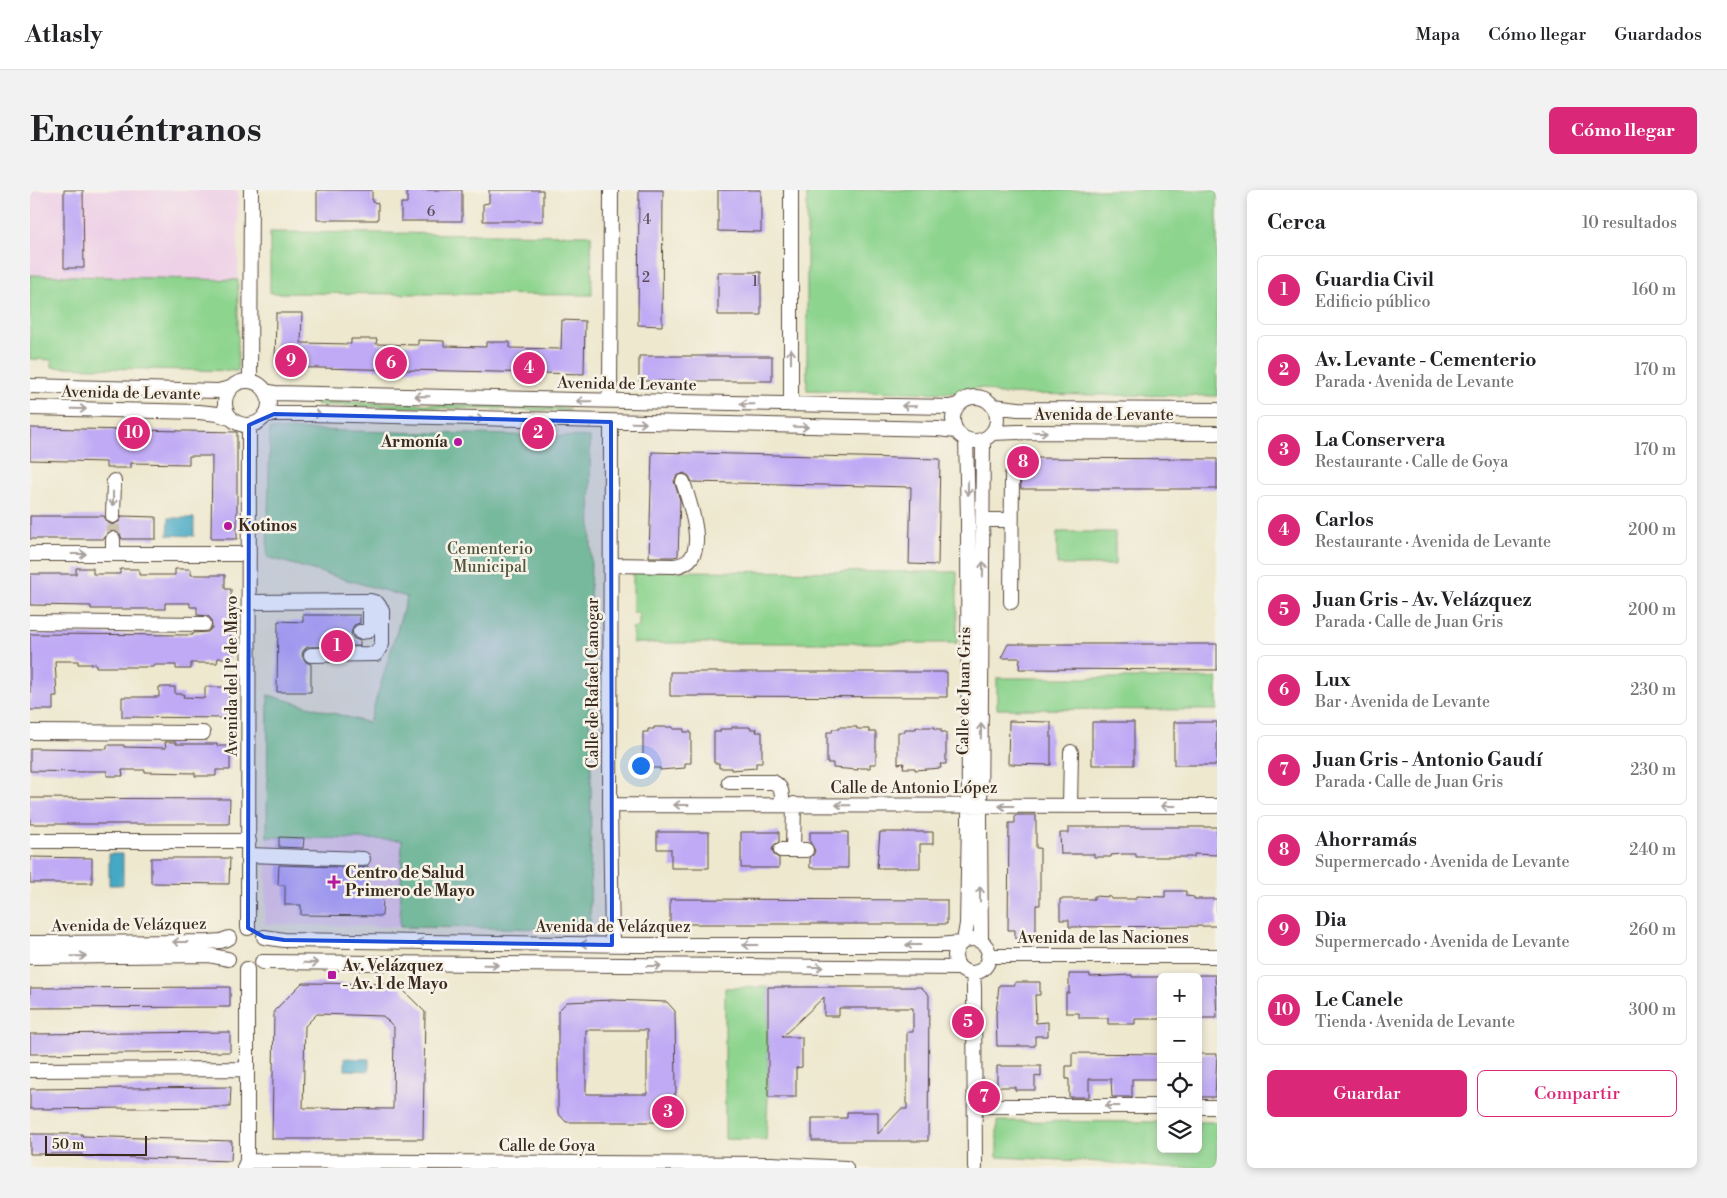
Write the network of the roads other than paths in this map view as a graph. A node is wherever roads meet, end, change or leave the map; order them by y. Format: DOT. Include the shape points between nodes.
graph roads {
  1 [pos="251,190"];
  2 [pos="611,190"];
  3 [pos="791,190"];
  4 [pos="250,381"];
  5 [pos="30,386"];
  6 [pos="230,388"];
  7 [pos="266,391"];
  8 [pos="610,401"];
  9 [pos="791,405"];
  10 [pos="958,405"];
  11 [pos="993,406"];
  12 [pos="30,408"];
  13 [pos="1217,410"];
  14 [pos="265,416"];
  15 [pos="230,418"];
  16 [pos="611,422"];
  17 [pos="249,425"];
  18 [pos="1217,433"];
  19 [pos="961,435"];
  20 [pos="988,436"];
  21 [pos="1012,475"];
  22 [pos="114,481"];
  23 [pos="683,482"];
  24 [pos="113,516"];
  25 [pos="983,520"];
  26 [pos="1012,520"];
  27 [pos="113,539"];
  28 [pos="30,554"];
  29 [pos="113,554"];
  30 [pos="250,554"];
  31 [pos="611,565"];
  32 [pos="249,602"];
  33 [pos="370,602"];
  34 [pos="1011,602"];
  35 [pos="30,622"];
  36 [pos="204,624"];
  37 [pos="360,632"];
  38 [pos="311,656"];
  39 [pos="30,732"];
  40 [pos="203,733"];
  41 [pos="1071,752"];
  42 [pos="729,782"];
  43 [pos="788,804"];
  44 [pos="610,805"];
  45 [pos="975,806"];
  46 [pos="1070,806"];
  47 [pos="1217,806"];
  48 [pos="30,841"];
  49 [pos="249,848"];
  50 [pos="793,850"];
  51 [pos="363,859"];
  52 [pos="248,928"];
  53 [pos="264,937"];
  54 [pos="229,938"];
  55 [pos="963,942"];
  56 [pos="981,942"];
  57 [pos="30,943"];
  58 [pos="612,945"];
  59 [pos="988,956"];
  60 [pos="1217,956"];
  61 [pos="30,957"];
  62 [pos="228,959"];
  63 [pos="262,962"];
  64 [pos="248,970"];
  65 [pos="966,970"];
  66 [pos="248,1068"];
  67 [pos="30,1070"];
  68 [pos="976,1106"];
  69 [pos="1157,1106"];
  70 [pos="1202,1107"];
  71 [pos="1217,1107"];
  72 [pos="246,1165"];
  73 [pos="846,1168"];
  74 [pos="975,1168"];
  1 -- 4 [label="street"];
  2 -- 8 [label="street"];
  9 -- 3 [label="street, one-way"];
  4 -- 6 [label="street" via="239,382"];
  4 -- 7 [label="street"];
  5 -- 6 [label="street, Avenida de Levante" via="218,391"];
  6 -- 15 [label="street" via="224,403"];
  8 -- 7 [label="street, Avenida de Levante, one-way"];
  7 -- 14 [label="street" via="269,404"];
  9 -- 8 [label="street, Avenida de Levante, one-way"];
  10 -- 9 [label="street, Avenida de Levante, one-way"];
  10 -- 11 [label="street" via="973,397 984,399"];
  10 -- 19 [label="street" via="953,413 953,423"];
  11 -- 13 [label="street, Avenida de Levante" via="1018,409"];
  11 -- 20 [label="street" via="996,427"];
  12 -- 15 [label="street, Avenida de Levante, one-way" via="199,412"];
  14 -- 16 [label="street, one-way" via="310,414"];
  14 -- 17 [label="street"];
  15 -- 17 [label="street" via="239,424"];
  16 -- 19 [label="street, one-way" via="938,429"];
  16 -- 31 [label="street, Calle de Rafael Canogar"];
  17 -- 30 [label="street, Avenida del 1º de Mayo"];
  20 -- 18 [label="street, Avenida de Levante, one-way" via="1018,432"];
  19 -- 20 [label="street" via="976,441"];
  19 -- 45 [label="street, Calle de Juan Gris, one-way" via="967,452"];
  20 -- 25 [label="street, Calle de Juan Gris"];
  21 -- 26 [label="street"];
  22 -- 24 [label="street, one-way"];
  23 -- 31 [label="street" via="697,535 692,558 682,566"];
  25 -- 26 [label="street"];
  45 -- 25 [label="street, Calle de Juan Gris, one-way"];
  26 -- 34 [label="street"];
  27 -- 29 [label="street"];
  28 -- 29 [label="street, one-way"];
  29 -- 30 [label="street"];
  30 -- 32 [label="street, Avenida del 1º de Mayo"];
  31 -- 44 [label="street, Calle de Rafael Canogar"];
  32 -- 33 [label="street"];
  32 -- 49 [label="street, Avenida del 1º de Mayo"];
  33 -- 37 [label="street" via="370,626 368,631"];
  33 -- 38 [label="street" via="377,603 382,610 382,644 376,654"];
  35 -- 36 [label="street"];
  39 -- 40 [label="street"];
  41 -- 46 [label="street"];
  42 -- 43 [label="street" via="773,782 782,789"];
  43 -- 44 [label="street, Calle de Antonio López, one-way"];
  45 -- 43 [label="street, Calle de Antonio López, one-way"];
  43 -- 50 [label="street"];
  44 -- 58 [label="street, Calle de Rafael Canogar"];
  46 -- 45 [label="street, Calle de Antonio López, one-way"];
  45 -- 55 [label="street, Calle de Juan Gris"];
  56 -- 45 [label="street, Calle de Juan Gris, one-way"];
  47 -- 46 [label="street, Calle de Antonio López, one-way"];
  48 -- 49 [label="street"];
  49 -- 51 [label="street"];
  49 -- 52 [label="street, Avenida del 1º de Mayo"];
  52 -- 53 [label="street" via="257,930"];
  52 -- 54 [label="street" via="237,930"];
  58 -- 53 [label="street, Avenida de Velázquez, one-way"];
  53 -- 63 [label="street" via="267,953"];
  54 -- 57 [label="street, Avenida de Velázquez, one-way" via="208,942"];
  54 -- 62 [label="street" via="226,948"];
  55 -- 56 [label="street" via="972,939"];
  55 -- 58 [label="street, Avenida de Velázquez, one-way"];
  55 -- 65 [label="street" via="955,957"];
  56 -- 59 [label="street"];
  59 -- 60 [label="street, Avenida de las Naciones"];
  59 -- 65 [label="street" via="986,966 978,972"];
  61 -- 62 [label="street, Avenida de Velázquez, one-way" via="208,955"];
  62 -- 64 [label="street" via="234,966"];
  63 -- 64 [label="street"];
  63 -- 65 [label="street, one-way"];
  64 -- 66 [label="street"];
  65 -- 68 [label="street" via="974,988"];
  66 -- 67 [label="street"];
  66 -- 72 [label="street"];
  69 -- 68 [label="street, one-way"];
  68 -- 74 [label="street"];
  70 -- 71 [label="street"];
  72 -- 73 [label="street, Calle de Goya" via="770,1164"];
}
